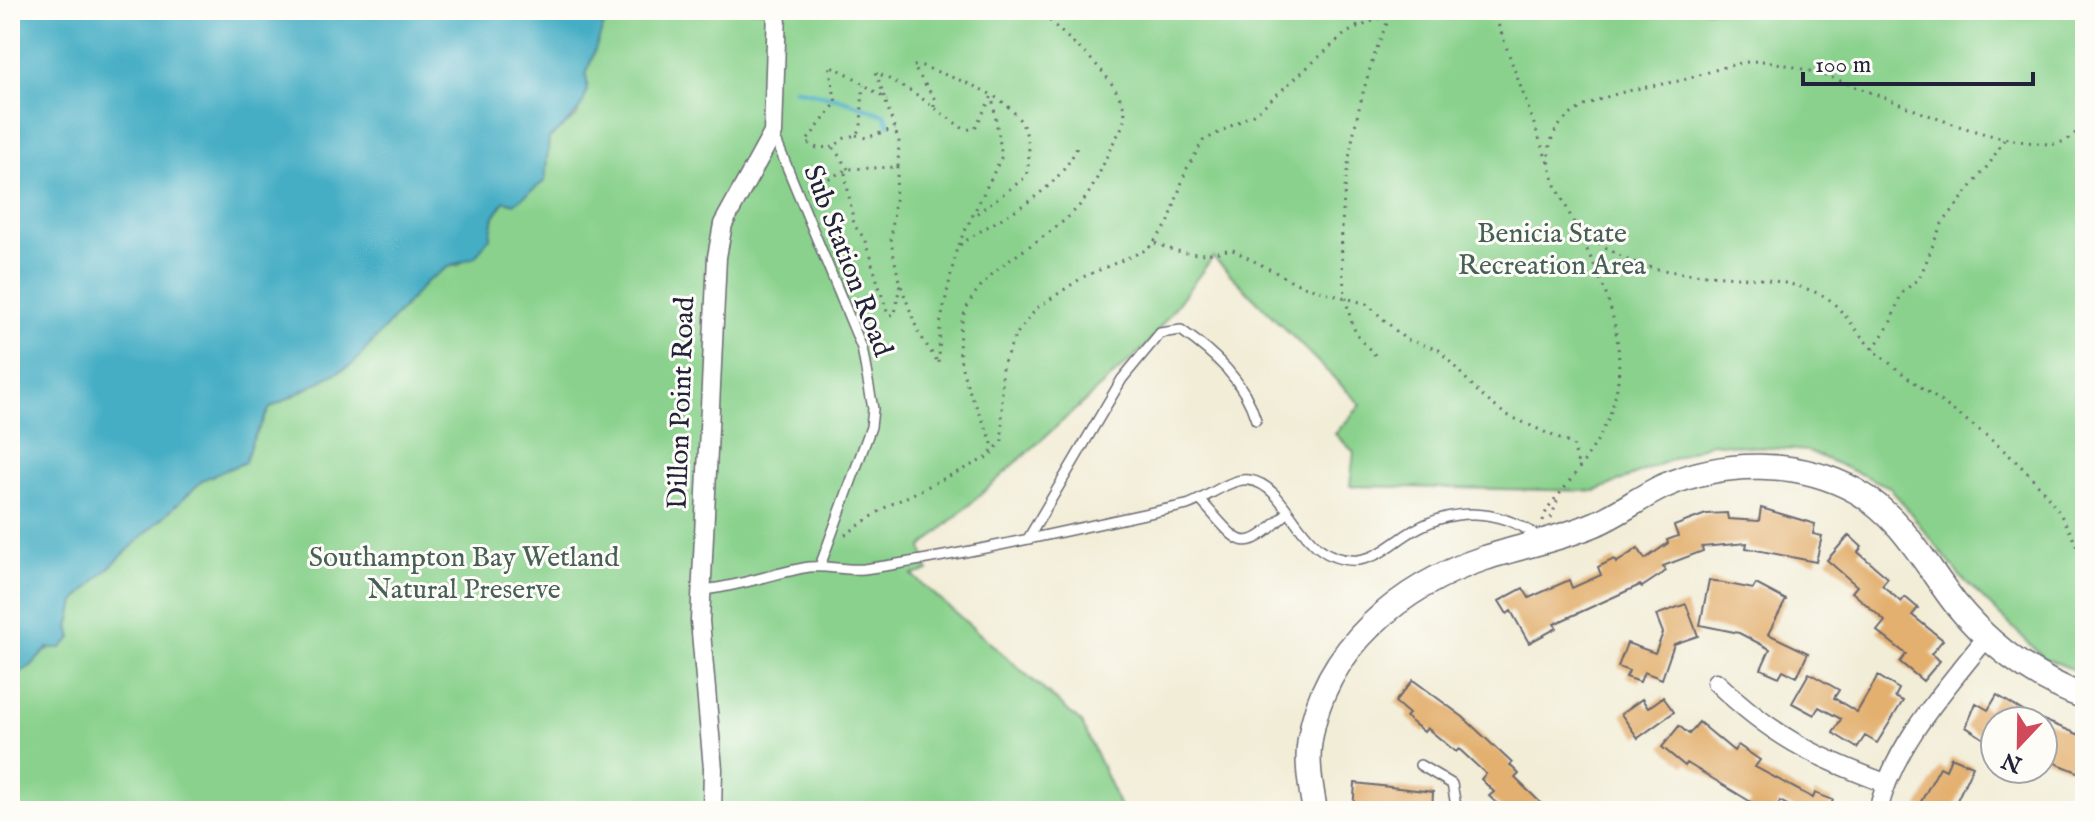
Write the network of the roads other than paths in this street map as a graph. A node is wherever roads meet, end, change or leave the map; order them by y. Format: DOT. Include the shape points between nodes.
graph roads {
  1 [pos="777,10"];
  2 [pos="773,133"];
  3 [pos="1256,420"];
  4 [pos="1201,501"];
  5 [pos="1288,512"];
  6 [pos="1029,537"];
  7 [pos="1544,541"];
  8 [pos="820,566"];
  9 [pos="702,590"];
  10 [pos="1986,638"];
  11 [pos="1716,682"];
  12 [pos="2085,697"];
  13 [pos="1420,765"];
  14 [pos="1885,783"];
  15 [pos="712,811"];
  16 [pos="1315,811"];
  17 [pos="1457,811"];
  18 [pos="1878,811"];
  1 -- 2 [label="street, Dillon Point Road"];
  2 -- 8 [label="lane, Sub Station Road" via="862,348 873,409"];
  2 -- 9 [label="street, Dillon Point Road" via="723,224 717,257"];
  3 -- 6 [label="lane" via="1249,396 1230,371 1181,330 1160,333 1122,379"];
  4 -- 5 [label="lane" via="1249,480 1264,487"];
  4 -- 5 [label="lane" via="1238,540 1249,542"];
  4 -- 6 [label="lane"];
  5 -- 7 [label="lane" via="1314,546 1357,560 1378,555 1432,522 1473,512 1520,523"];
  6 -- 8 [label="lane" via="859,569"];
  7 -- 10 [label="street" via="1595,524 1701,473 1747,466 1804,472 1856,491 1894,521"];
  7 -- 16 [label="street" via="1442,574 1403,596 1369,625 1322,697 1310,740"];
  8 -- 9 [label="lane"];
  9 -- 15 [label="street, Dillon Point Road"];
  10 -- 12 [label="street" via="2058,688"];
  10 -- 14 [label="street" via="1918,724"];
  11 -- 14 [label="street" via="1786,741"];
  13 -- 17 [label="lane" via="1452,784"];
  14 -- 18 [label="street"];
}
